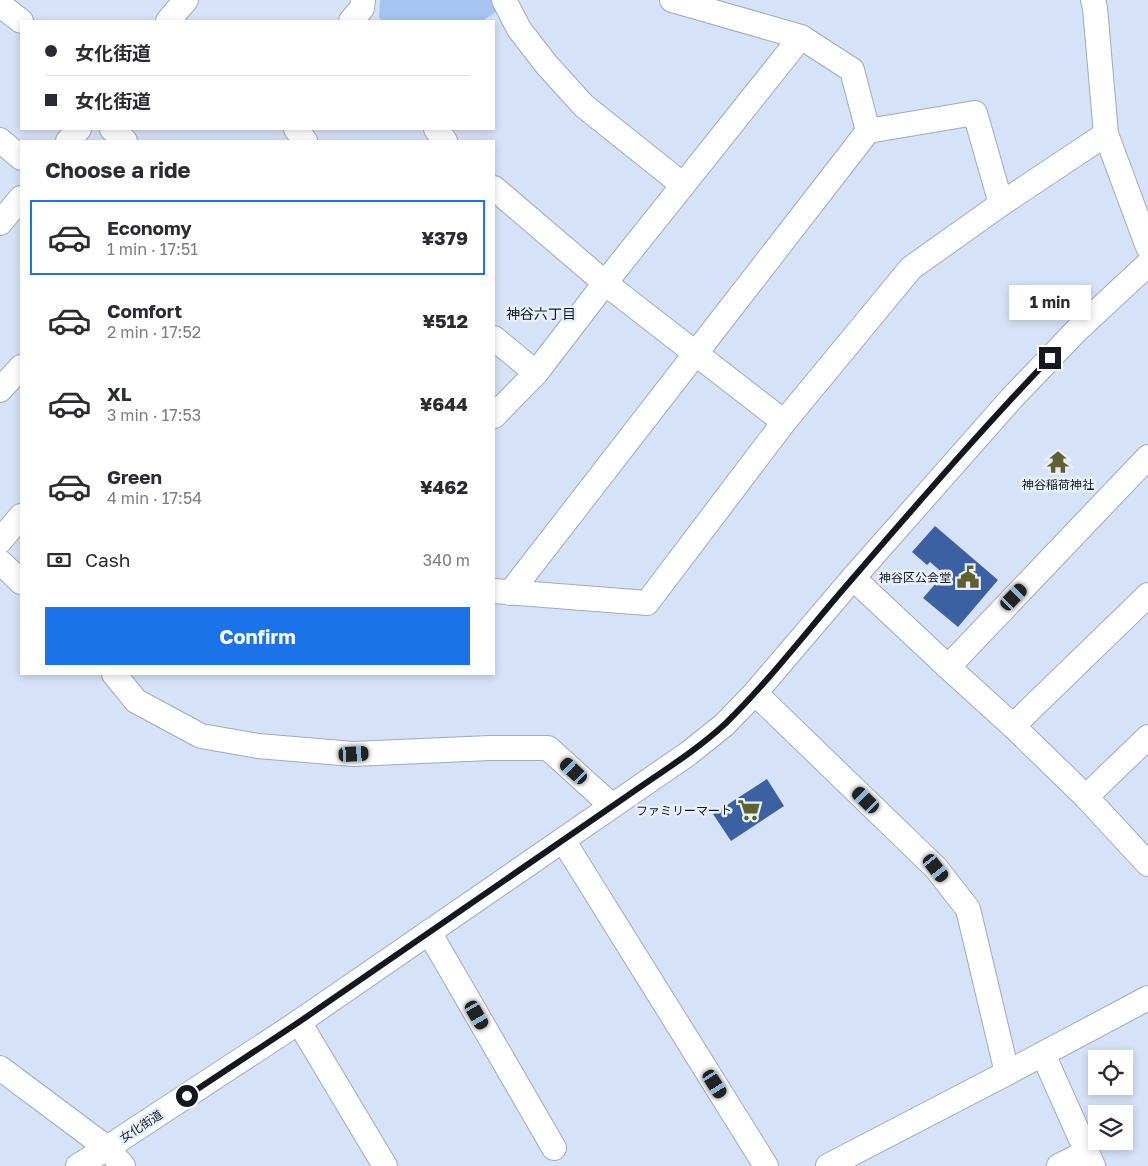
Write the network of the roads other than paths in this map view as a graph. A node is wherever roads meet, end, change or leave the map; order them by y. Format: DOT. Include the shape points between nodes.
graph roads {
  1 [pos="186,0"];
  2 [pos="504,0"];
  3 [pos="672,0"];
  4 [pos="1093,0"];
  5 [pos="0,5"];
  6 [pos="169,20"];
  7 [pos="20,21"];
  8 [pos="801,37"];
  9 [pos="77,130"];
  10 [pos="113,130"];
  11 [pos="868,132"];
  12 [pos="1106,134"];
  13 [pos="0,140"];
  14 [pos="69,140"];
  15 [pos="124,140"];
  16 [pos="20,157"];
  17 [pos="682,185"];
  18 [pos="495,189"];
  19 [pos="20,199"];
  20 [pos="1001,204"];
  21 [pos="0,223"];
  22 [pos="1148,247"];
  23 [pos="1148,264"];
  24 [pos="605,282"];
  25 [pos="495,339"];
  26 [pos="696,353"];
  27 [pos="20,367"];
  28 [pos="536,373"];
  29 [pos="0,390"];
  30 [pos="495,415"];
  31 [pos="784,422"];
  32 [pos="1148,457"];
  33 [pos="20,517"];
  34 [pos="0,541"];
  35 [pos="853,578"];
  36 [pos="502,592"];
  37 [pos="1148,595"];
  38 [pos="948,667"];
  39 [pos="115,675"];
  40 [pos="755,693"];
  41 [pos="1013,726"];
  42 [pos="1148,737"];
  43 [pos="1086,797"];
  44 [pos="612,806"];
  45 [pos="563,840"];
  46 [pos="1148,864"];
  47 [pos="429,932"];
  48 [pos="1148,998"];
  49 [pos="299,1022"];
  50 [pos="1044,1054"];
  51 [pos="0,1068"];
  52 [pos="1007,1073"];
  53 [pos="107,1148"];
  54 [pos="554,1148"];
  55 [pos="1090,1159"];
  56 [pos="78,1166"];
  57 [pos="122,1166"];
  58 [pos="385,1166"];
  59 [pos="766,1166"];
  60 [pos="828,1166"];
  61 [pos="1059,1166"];
  1 -- 6 [label="street"];
  2 -- 17 [label="street" via="519,29 584,106"];
  3 -- 8 [label="street"];
  4 -- 12 [label="street"];
  5 -- 7 [label="street"];
  8 -- 11 [label="street" via="852,70"];
  8 -- 17 [label="street"];
  9 -- 14 [label="street"];
  10 -- 15 [label="street"];
  11 -- 20 [label="street" via="975,113"];
  11 -- 26 [label="street"];
  12 -- 20 [label="street"];
  12 -- 22 [label="street"];
  13 -- 16 [label="street"];
  17 -- 24 [label="street"];
  18 -- 24 [label="street"];
  19 -- 21 [label="street"];
  20 -- 31 [label="street" via="911,268"];
  23 -- 35 [label="street, 女化街道" via="1076,331 1011,399"];
  24 -- 26 [label="street"];
  24 -- 28 [label="street"];
  25 -- 28 [label="street"];
  26 -- 31 [label="street"];
  26 -- 36 [label="street"];
  27 -- 29 [label="street"];
  28 -- 30 [label="street"];
  31 -- 36 [label="street" via="647,603"];
  32 -- 38 [label="street"];
  33 -- 34 [label="street"];
  35 -- 38 [label="street"];
  35 -- 40 [label="street, 女化街道"];
  37 -- 41 [label="street"];
  38 -- 41 [label="street"];
  39 -- 44 [label="street" via="136,701 201,736 258,746 354,754 548,748"];
  40 -- 44 [label="street, 女化街道" via="724,725 689,753"];
  40 -- 52 [label="street" via="936,868 968,909"];
  41 -- 43 [label="street"];
  42 -- 43 [label="street"];
  43 -- 46 [label="street"];
  44 -- 45 [label="street, 女化街道"];
  45 -- 47 [label="street, 女化街道"];
  45 -- 59 [label="street"];
  47 -- 49 [label="street, 女化街道"];
  47 -- 54 [label="street"];
  48 -- 50 [label="street"];
  49 -- 53 [label="street, 女化街道"];
  49 -- 58 [label="street"];
  50 -- 52 [label="street"];
  50 -- 55 [label="street"];
  51 -- 53 [label="street"];
  52 -- 60 [label="street"];
  53 -- 56 [label="street, 女化街道"];
  53 -- 57 [label="street"];
  55 -- 61 [label="street"];
}
